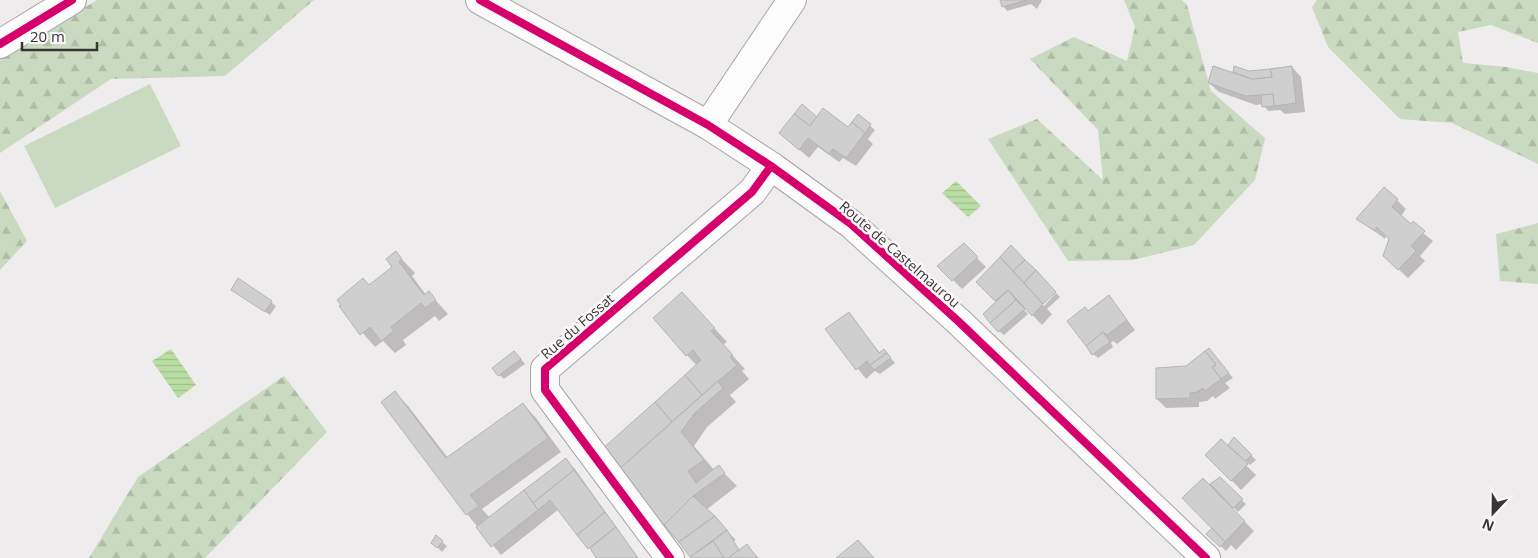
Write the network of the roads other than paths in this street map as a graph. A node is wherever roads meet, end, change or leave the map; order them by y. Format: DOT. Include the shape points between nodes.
graph roads {
  1 [pos="72,0"];
  2 [pos="480,0"];
  3 [pos="792,0"];
  4 [pos="0,44"];
  5 [pos="708,126"];
  6 [pos="771,166"];
  7 [pos="670,558"];
  8 [pos="1206,558"];
  1 -- 4 [label="street"];
  2 -- 5 [label="street, Route de Castelmaurou"];
  3 -- 5 [label="street"];
  5 -- 6 [label="street, Route de Castelmaurou"];
  6 -- 7 [label="street, Rue du Fossat" via="752,192 545,369 545,390"];
  6 -- 8 [label="street, Route de Castelmaurou" via="851,224 958,321"];
}
